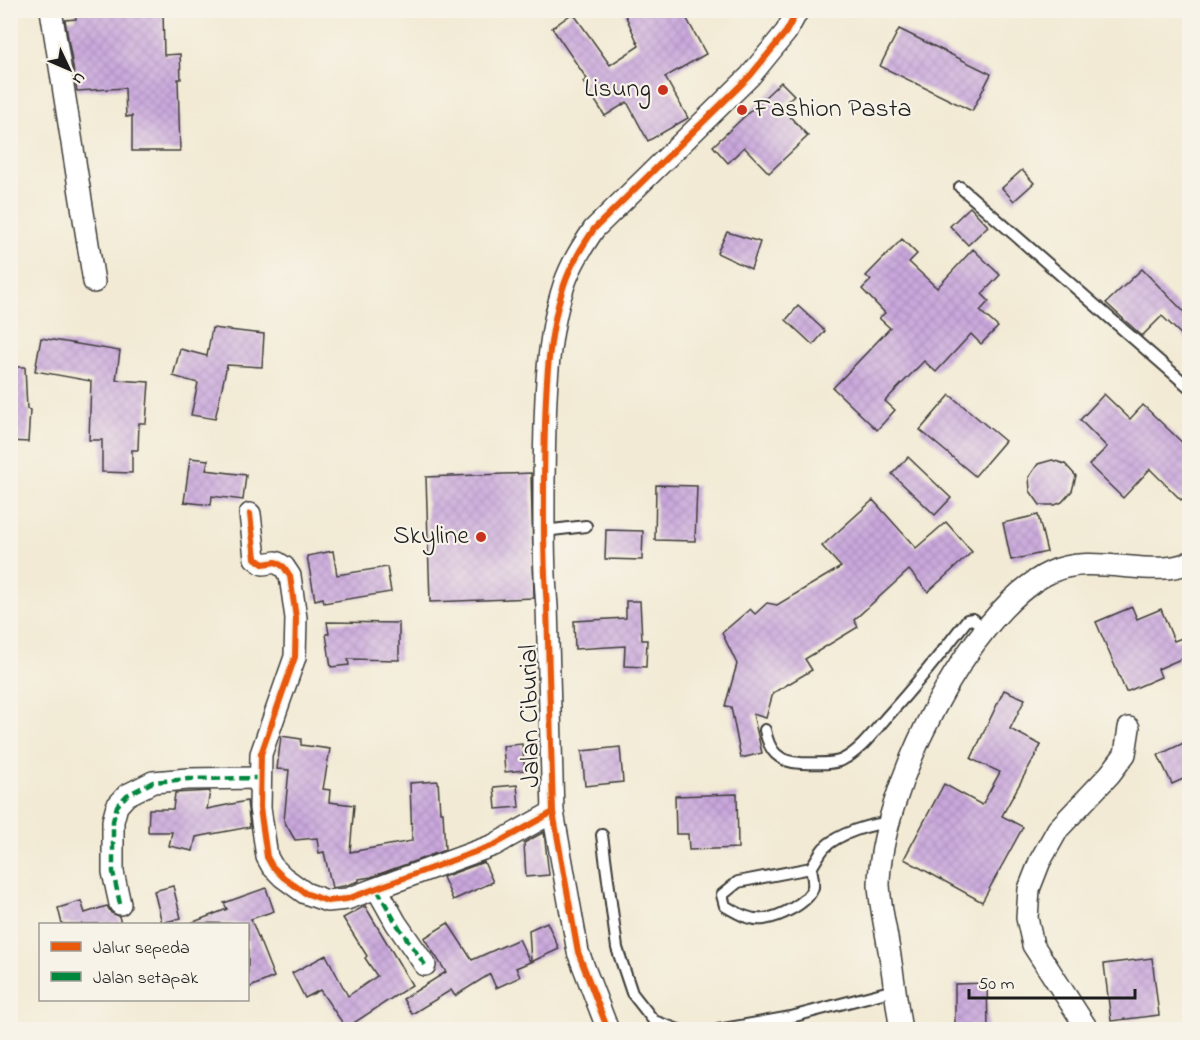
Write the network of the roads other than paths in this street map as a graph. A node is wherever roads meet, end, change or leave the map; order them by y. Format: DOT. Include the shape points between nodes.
graph roads {
  1 [pos="51,10"];
  2 [pos="798,10"];
  3 [pos="960,187"];
  4 [pos="94,282"];
  5 [pos="1190,388"];
  6 [pos="250,514"];
  7 [pos="586,526"];
  8 [pos="544,531"];
  9 [pos="1190,562"];
  10 [pos="985,629"];
  11 [pos="1129,728"];
  12 [pos="765,730"];
  13 [pos="259,778"];
  14 [pos="553,812"];
  15 [pos="890,823"];
  16 [pos="602,835"];
  17 [pos="811,868"];
  18 [pos="377,889"];
  19 [pos="120,904"];
  20 [pos="425,965"];
  21 [pos="894,990"];
  22 [pos="608,1029"];
  23 [pos="679,1029"];
  24 [pos="718,1029"];
  25 [pos="901,1029"];
  26 [pos="1089,1029"];
  1 -- 4 [label="street"];
  2 -- 8 [label="street, Jalan Ciburial" via="786,32 750,76 622,199 575,257 554,323 546,390"];
  3 -- 5 [label="lane"];
  6 -- 13 [label="street" via="255,558 263,564 276,562 284,567 290,576 296,618 295,657 261,754"];
  7 -- 8 [label="lane"];
  8 -- 14 [label="street, Jalan Ciburial"];
  9 -- 10 [label="street" via="1161,568 1104,564 1051,572 1010,601"];
  10 -- 12 [label="lane" via="973,619 967,620 925,675 856,752 839,761 790,763 778,757 768,744"];
  10 -- 15 [label="street" via="944,691 914,750"];
  11 -- 26 [label="street" via="1125,754 1058,829 1029,889 1027,918 1033,945"];
  13 -- 18 [label="street" via="267,857 283,878 327,901"];
  13 -- 19 [label="street" via="153,782 127,795 117,806 113,821 112,872"];
  14 -- 18 [label="street" via="494,845"];
  14 -- 22 [label="street, Jalan Ciburial" via="578,952"];
  15 -- 17 [label="lane" via="878,823 837,838"];
  15 -- 21 [label="street" via="879,886"];
  16 -- 23 [label="lane" via="617,948 632,993 654,1021"];
  17 -- 17 [label="lane" via="738,882 722,896 725,906 744,917 763,920 790,910 813,887"];
  18 -- 20 [label="street"];
  21 -- 24 [label="lane" via="791,1017"];
  21 -- 25 [label="street"];
}
